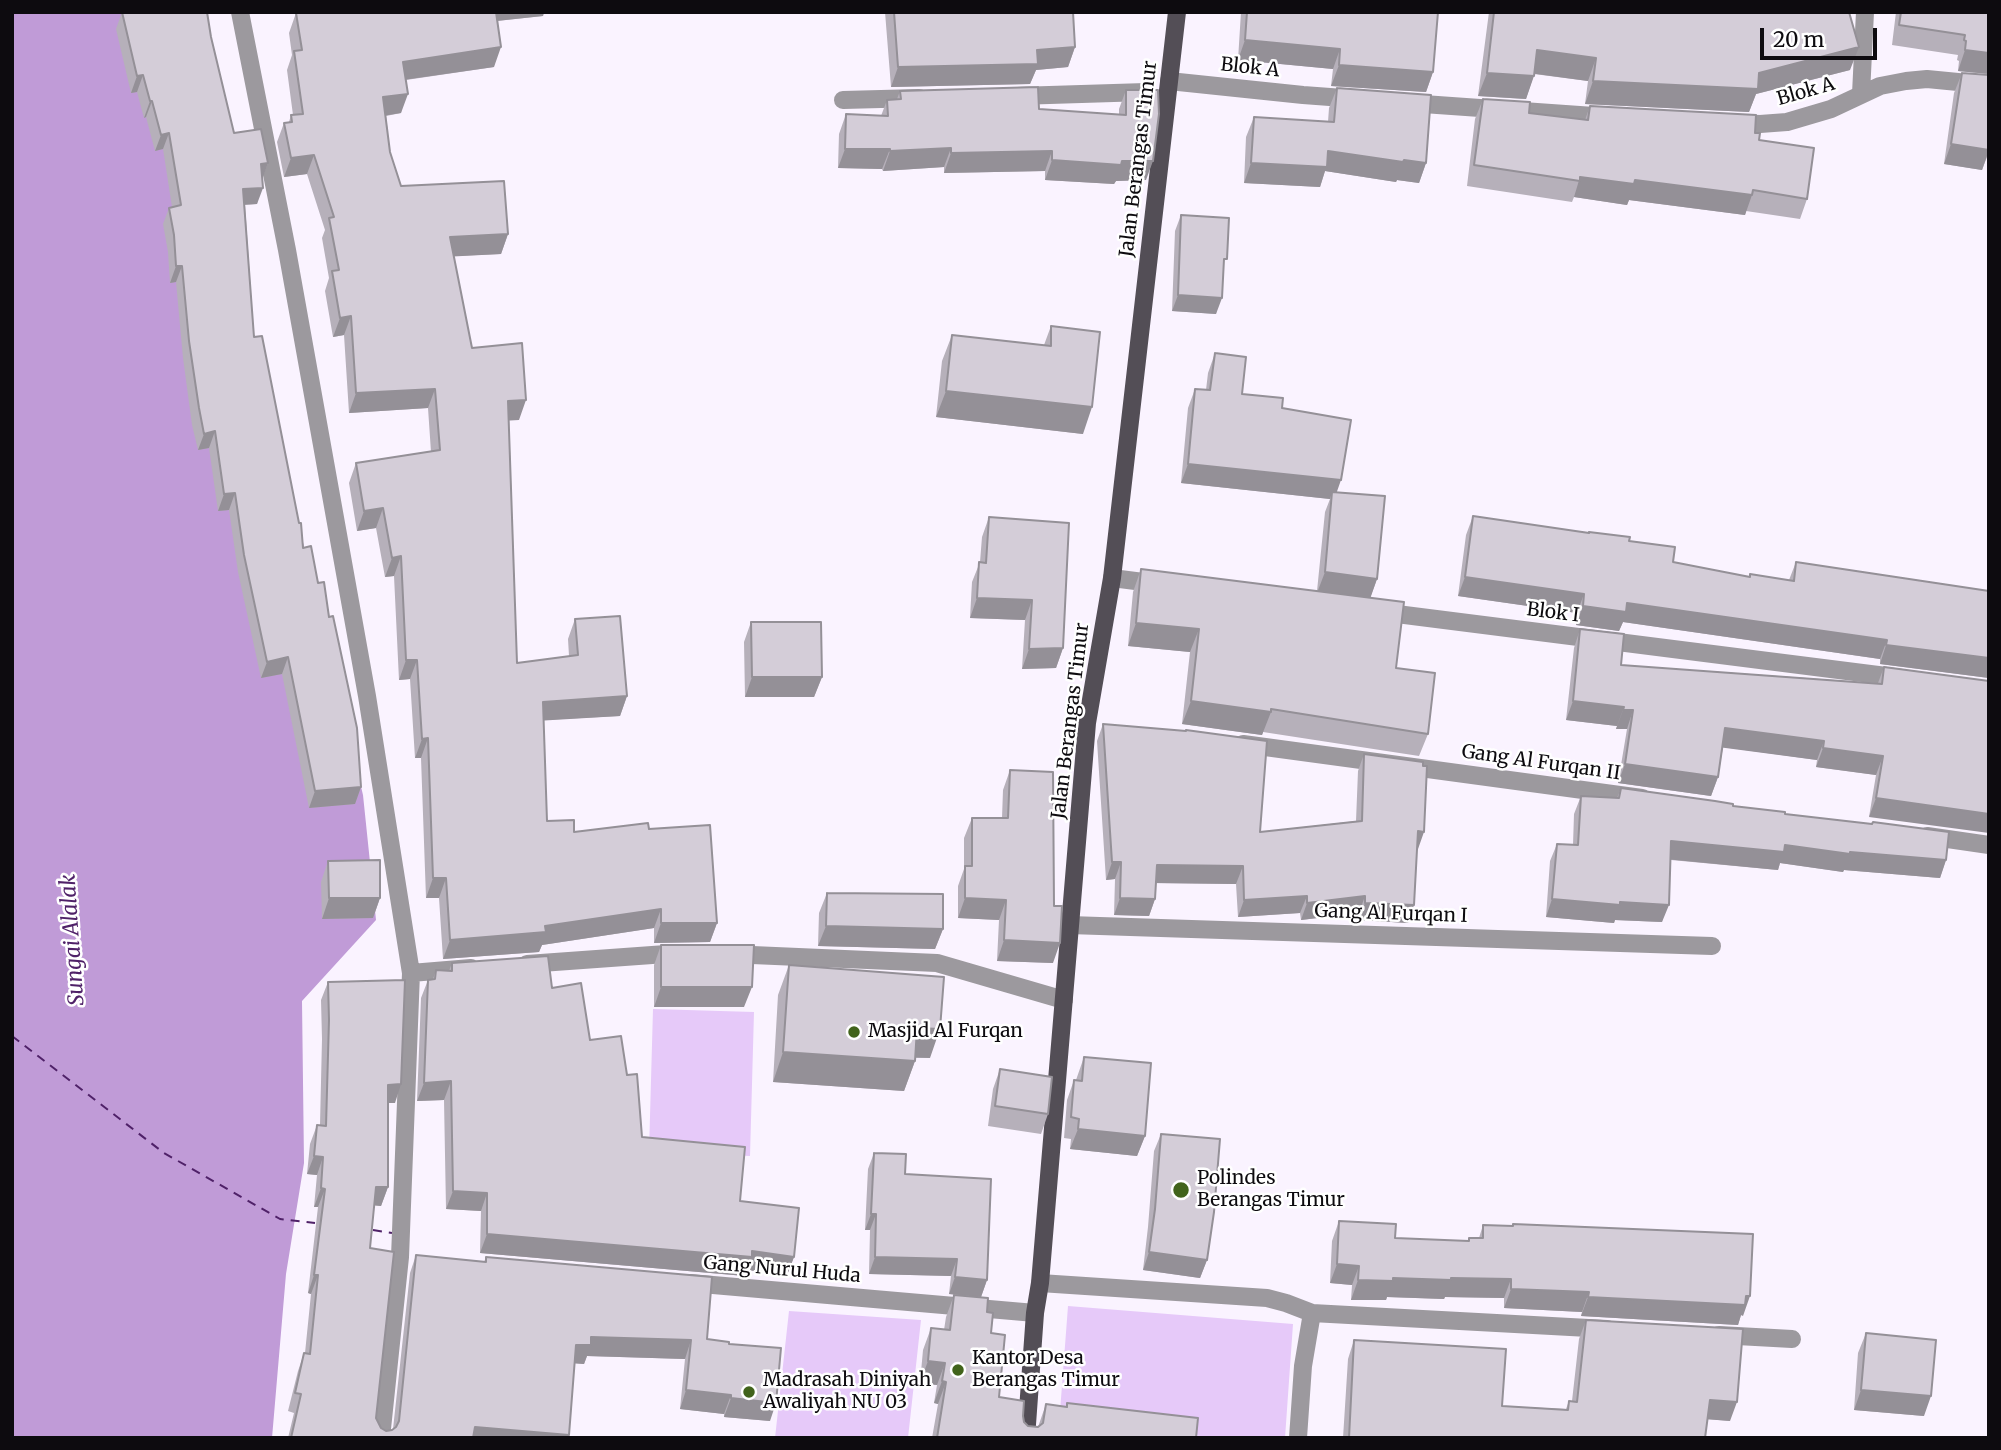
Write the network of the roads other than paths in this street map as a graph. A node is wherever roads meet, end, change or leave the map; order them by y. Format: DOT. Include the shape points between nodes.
graph roads {
  1 [pos="240,12"];
  2 [pos="1177,12"];
  3 [pos="1864,12"];
  4 [pos="1989,85"];
  5 [pos="1168,86"];
  6 [pos="1861,94"];
  7 [pos="1005,96"];
  8 [pos="938,97"];
  9 [pos="843,100"];
  10 [pos="1370,100"];
  11 [pos="1396,102"];
  12 [pos="1624,117"];
  13 [pos="1719,122"];
  14 [pos="1112,578"];
  15 [pos="1180,586"];
  16 [pos="1358,609"];
  17 [pos="1920,680"];
  18 [pos="1226,742"];
  19 [pos="1656,800"];
  20 [pos="1906,834"];
  21 [pos="1989,845"];
  22 [pos="1069,925"];
  23 [pos="1712,946"];
  24 [pos="411,972"];
  25 [pos="1064,1000"];
  26 [pos="676,1282"];
  27 [pos="1040,1283"];
  28 [pos="1035,1313"];
  29 [pos="1312,1313"];
  30 [pos="1628,1330"];
  31 [pos="1696,1333"];
  32 [pos="1792,1339"];
  33 [pos="381,1438"];
  34 [pos="1026,1438"];
  35 [pos="1298,1438"];
  1 -- 24 [label="street" via="367,695"];
  2 -- 5 [label="main road, Jalan Berangas Timur"];
  3 -- 6 [label="street"];
  4 -- 6 [label="street, Blok A" via="1927,79"];
  5 -- 7 [label="street, Blok A"];
  5 -- 10 [label="street, Blok A"];
  5 -- 14 [label="main road, Jalan Berangas Timur"];
  6 -- 13 [label="street, Blok A" via="1787,122"];
  8 -- 9 [label="street"];
  11 -- 12 [label="street"];
  14 -- 15 [label="street"];
  14 -- 22 [label="main road, Jalan Berangas Timur"];
  16 -- 17 [label="street, Blok I"];
  18 -- 19 [label="street, Gang Al Furqan II"];
  20 -- 21 [label="street"];
  22 -- 23 [label="street, Gang Al Furqan I"];
  22 -- 25 [label="main road, Jalan Berangas Timur"];
  24 -- 25 [label="street" via="666,953 937,963"];
  24 -- 33 [label="street" via="407,1258"];
  25 -- 27 [label="main road, Jalan Berangas Timur"];
  26 -- 28 [label="street, Gang Nurul Huda"];
  27 -- 28 [label="main road, Jalan Berangas Timur"];
  27 -- 29 [label="street" via="1267,1298"];
  28 -- 34 [label="main road, Jalan Berangas Timur"];
  29 -- 30 [label="street"];
  29 -- 35 [label="street"];
  31 -- 32 [label="street"];
}
